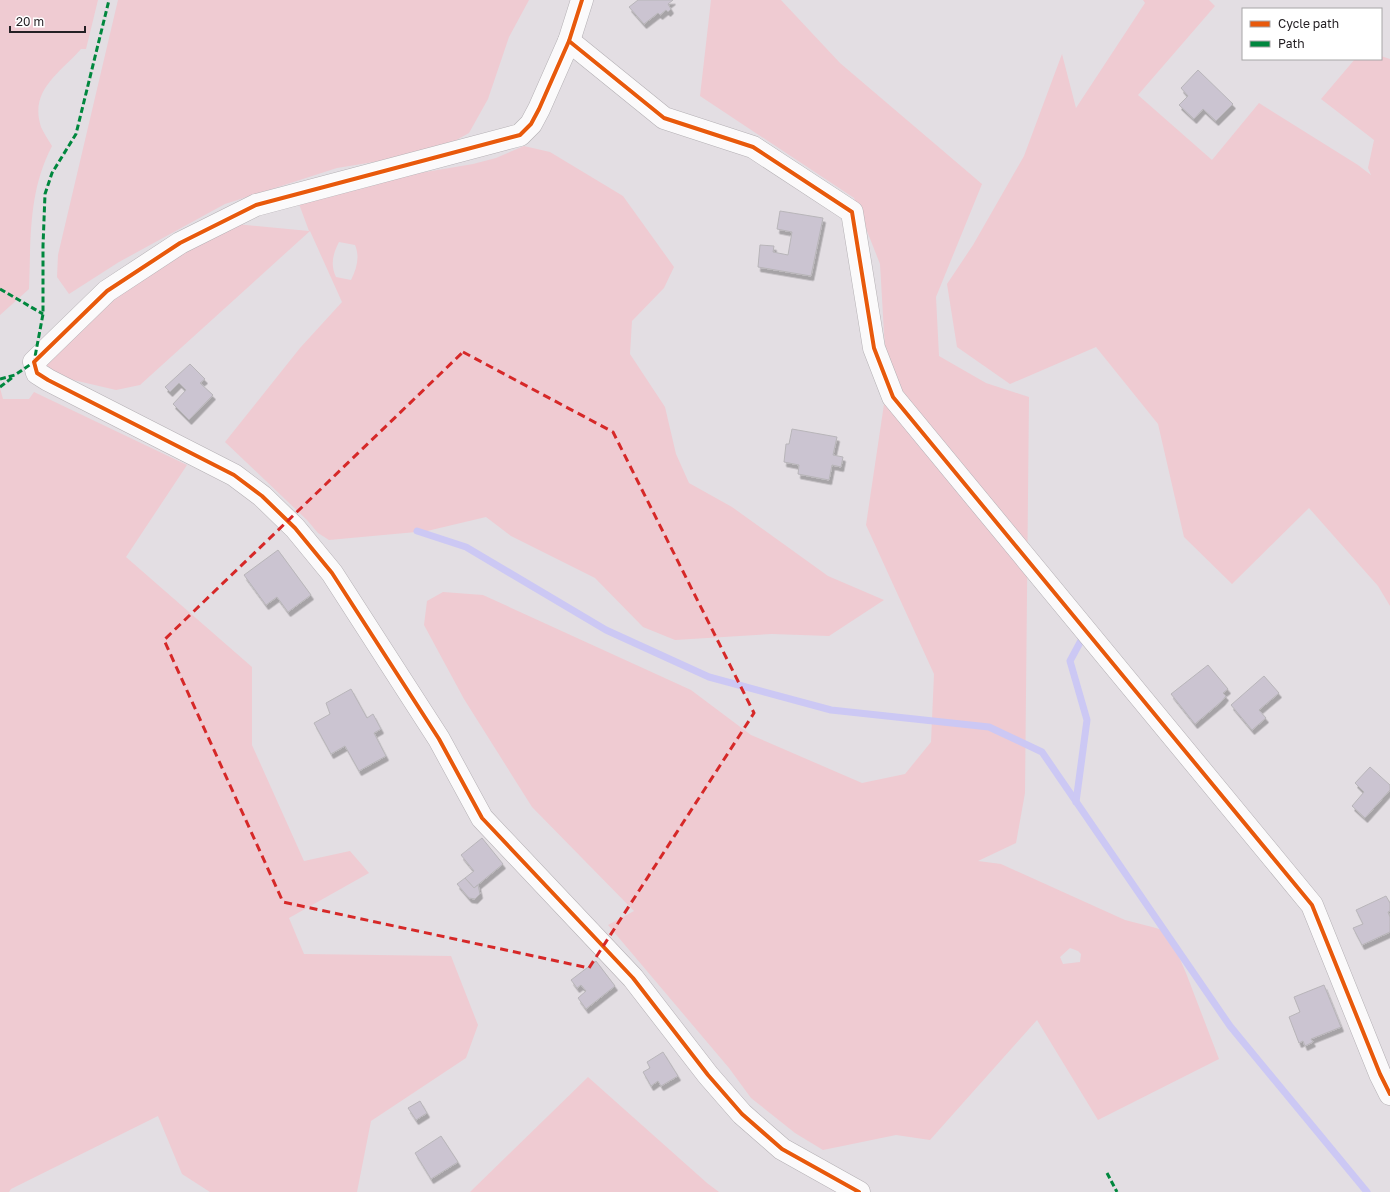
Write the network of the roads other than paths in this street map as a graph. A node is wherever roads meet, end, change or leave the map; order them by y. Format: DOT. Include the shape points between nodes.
graph roads {
  1 [pos="582,0"];
  2 [pos="569,41"];
  3 [pos="1390,1094"];
  4 [pos="859,1192"];
  1 -- 2 [label="street"];
  2 -- 3 [label="street" via="664,118 753,148 852,212 874,348 893,398 1312,905"];
  2 -- 4 [label="street" via="531,124 520,135 256,205 180,243 107,291 34,362 36,373 234,475 262,496 295,528 332,573 440,739 482,818 633,978 708,1075 742,1114 782,1149"];
}
